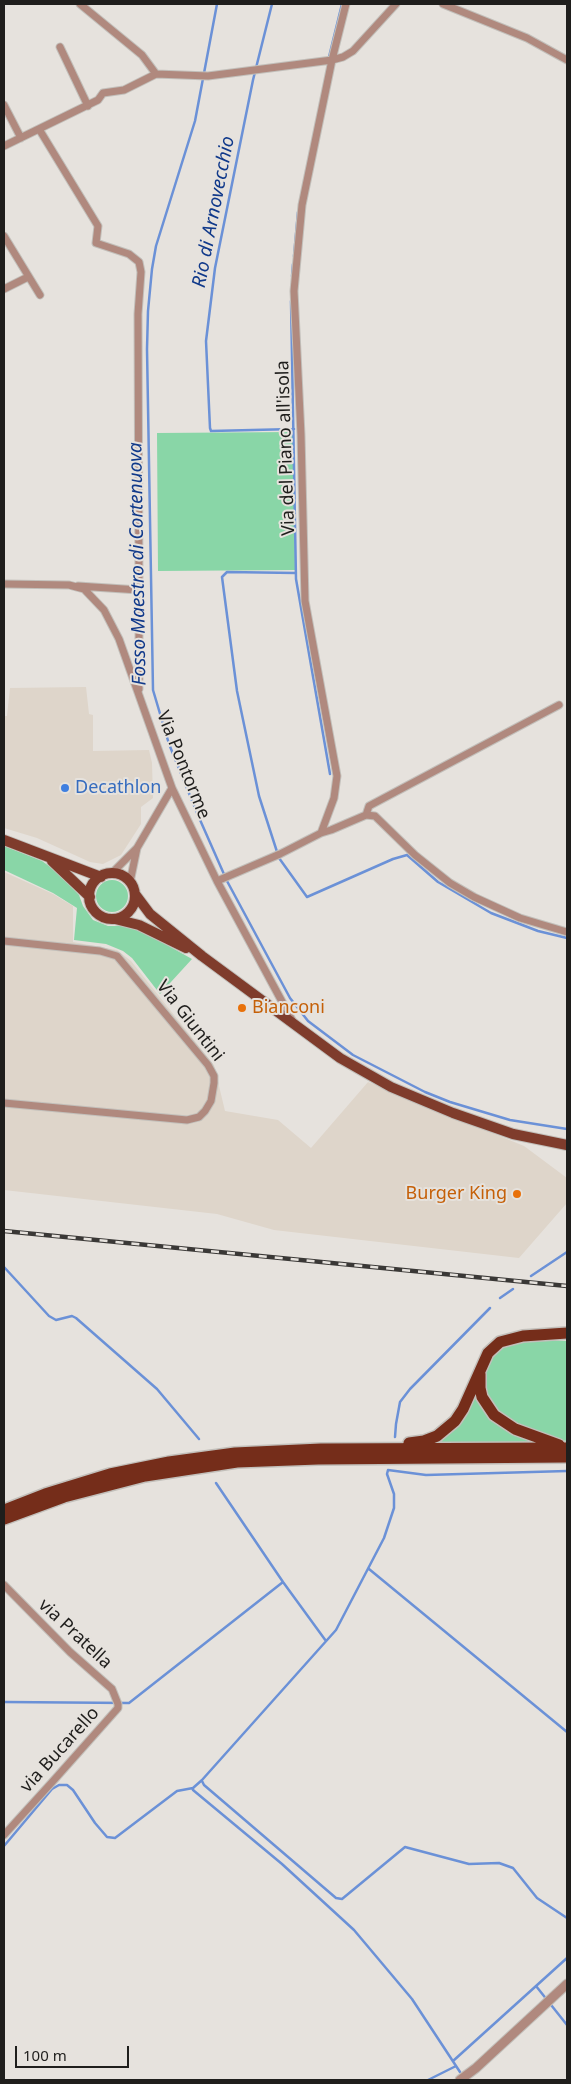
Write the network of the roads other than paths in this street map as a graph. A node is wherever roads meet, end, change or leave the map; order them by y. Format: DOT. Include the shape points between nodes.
graph roads {
  1 [pos="80,4"];
  2 [pos="346,4"];
  3 [pos="396,4"];
  4 [pos="443,4"];
  5 [pos="60,48"];
  6 [pos="332,60"];
  7 [pos="567,60"];
  8 [pos="156,74"];
  9 [pos="4,105"];
  10 [pos="88,106"];
  11 [pos="39,129"];
  12 [pos="21,138"];
  13 [pos="4,146"];
  14 [pos="4,236"];
  15 [pos="28,277"];
  16 [pos="4,289"];
  17 [pos="40,295"];
  18 [pos="4,584"];
  19 [pos="69,585"];
  20 [pos="139,590"];
  21 [pos="139,694"];
  22 [pos="559,705"];
  23 [pos="172,788"];
  24 [pos="366,816"];
  25 [pos="321,833"];
  26 [pos="4,840"];
  27 [pos="137,848"];
  28 [pos="47,857"];
  29 [pos="112,874"];
  30 [pos="101,877"];
  31 [pos="223,878"];
  32 [pos="130,882"];
  33 [pos="135,894"];
  34 [pos="90,898"];
  35 [pos="115,919"];
  36 [pos="567,932"];
  37 [pos="4,941"];
  38 [pos="202,956"];
  39 [pos="294,1024"];
  40 [pos="4,1103"];
  41 [pos="567,1145"];
  42 [pos="567,1333"];
  43 [pos="546,1335"];
  44 [pos="567,1337"];
  45 [pos="480,1370"];
  46 [pos="567,1448"];
  47 [pos="373,1449"];
  48 [pos="567,1457"];
  49 [pos="4,1510"];
  50 [pos="4,1519"];
  51 [pos="4,1585"];
  52 [pos="118,1708"];
  53 [pos="4,1835"];
  54 [pos="567,1984"];
  55 [pos="460,2080"];
  1 -- 8 [label="street" via="142,55"];
  2 -- 6 [label="street, Via del Piano all'isola"];
  3 -- 6 [label="street" via="353,51"];
  4 -- 7 [label="street" via="527,38"];
  5 -- 10 [label="street"];
  6 -- 8 [label="street" via="205,76"];
  6 -- 25 [label="street, Via del Piano all'isola" via="302,204 294,291 305,601 337,776 334,798"];
  8 -- 10 [label="street" via="124,90 104,93"];
  9 -- 12 [label="street"];
  10 -- 11 [label="street"];
  11 -- 12 [label="street"];
  11 -- 20 [label="street" via="98,226 96,243 134,257 141,272 138,314"];
  12 -- 13 [label="street"];
  14 -- 15 [label="street"];
  15 -- 16 [label="street"];
  15 -- 17 [label="street"];
  18 -- 19 [label="street, Via Pontorme"];
  19 -- 20 [label="street"];
  19 -- 21 [label="street, Via Pontorme" via="84,589 104,610 119,639"];
  20 -- 21 [label="street"];
  21 -- 23 [label="street, Via Pontorme"];
  22 -- 24 [label="street" via="369,806"];
  23 -- 27 [label="street"];
  23 -- 31 [label="street, Via Pontorme"];
  24 -- 25 [label="street"];
  24 -- 36 [label="street" via="375,816 415,855 450,883 474,897 520,918"];
  25 -- 31 [label="street"];
  26 -- 28 [label="main road"];
  27 -- 29 [label="street"];
  27 -- 32 [label="street"];
  28 -- 30 [label="main road"];
  28 -- 34 [label="main road"];
  29 -- 30 [label="main road"];
  29 -- 32 [label="main road"];
  30 -- 34 [label="main road" via="93,884"];
  31 -- 39 [label="street, Via Pontorme"];
  32 -- 33 [label="main road"];
  33 -- 35 [label="main road" via="133,906"];
  33 -- 38 [label="main road" via="150,914"];
  34 -- 35 [label="main road" via="95,911"];
  35 -- 38 [label="main road" via="139,925"];
  37 -- 40 [label="street, Via Giuntini" via="100,951 118,956 208,1065 214,1083 211,1101 205,1111 186,1120"];
  38 -- 39 [label="main road"];
  39 -- 41 [label="main road" via="340,1058 391,1087 453,1114 512,1134"];
  42 -- 43 [label="highway"];
  43 -- 44 [label="highway"];
  43 -- 45 [label="highway" via="513,1337 500,1342 488,1353"];
  45 -- 46 [label="highway" via="480,1393 494,1415 526,1434"];
  45 -- 47 [label="highway" via="460,1415 444,1432 424,1441"];
  46 -- 47 [label="highway"];
  47 -- 49 [label="highway" via="235,1452 169,1462 83,1482"];
  48 -- 50 [label="highway" via="228,1463 145,1476 64,1497"];
  51 -- 52 [label="street, via Pratella" via="112,1689"];
  52 -- 53 [label="street, via Bucarello"];
  54 -- 55 [label="street"];
}
